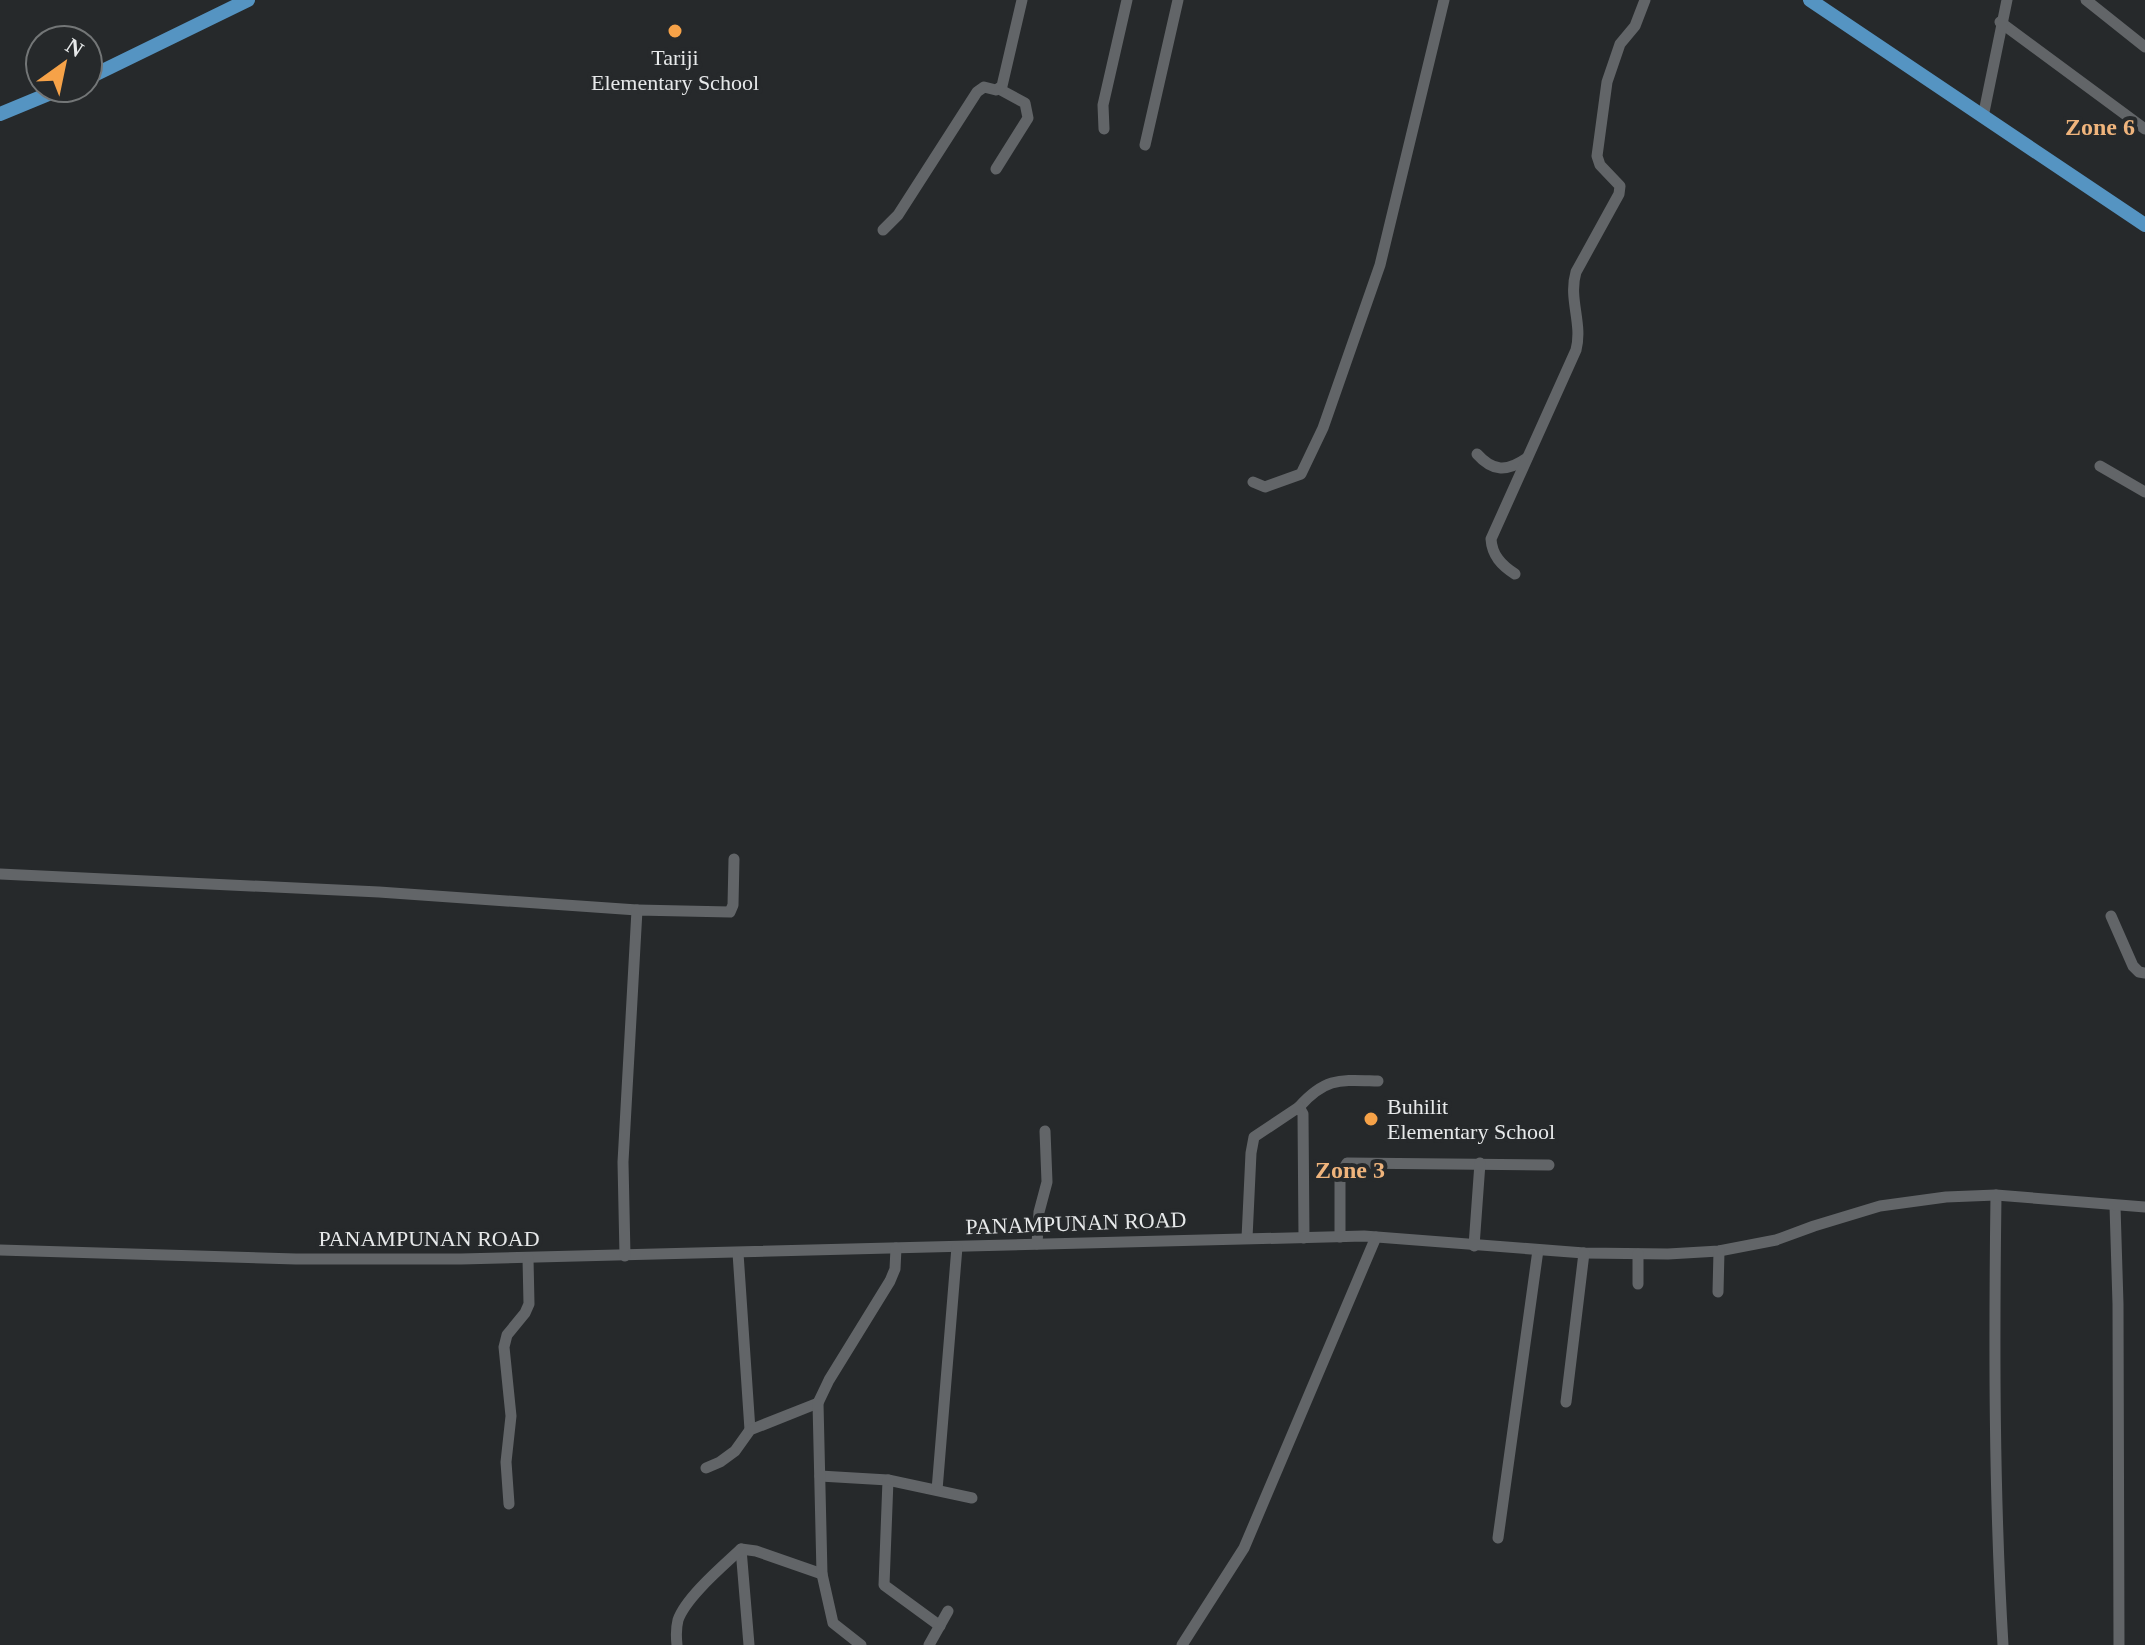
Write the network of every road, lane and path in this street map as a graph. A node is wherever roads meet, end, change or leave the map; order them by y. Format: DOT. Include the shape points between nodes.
graph roads {
  1 [pos="248,0"];
  2 [pos="1022,0"];
  3 [pos="1127,0"];
  4 [pos="1178,0"];
  5 [pos="1444,0"];
  6 [pos="1645,0"];
  7 [pos="1810,0"];
  8 [pos="2007,0"];
  9 [pos="2086,0"];
  10 [pos="224,5"];
  11 [pos="2000,22"];
  12 [pos="2145,47"];
  13 [pos="104,69"];
  14 [pos="999,89"];
  15 [pos="24,104"];
  16 [pos="0,114"];
  17 [pos="1983,117"];
  18 [pos="1104,129"];
  19 [pos="2145,129"];
  20 [pos="1145,145"];
  21 [pos="996,169"];
  22 [pos="2145,225"];
  23 [pos="883,230"];
  24 [pos="1477,454"];
  25 [pos="1527,458"];
  26 [pos="2100,466"];
  27 [pos="1253,482"];
  28 [pos="2145,492"];
  29 [pos="1515,574"];
  30 [pos="734,859"];
  31 [pos="0,874"];
  32 [pos="637,910"];
  33 [pos="2111,916"];
  34 [pos="2145,973"];
  35 [pos="1378,1081"];
  36 [pos="1299,1107"];
  37 [pos="1045,1131"];
  38 [pos="1480,1163"];
  39 [pos="1549,1165"];
  40 [pos="1996,1195"];
  41 [pos="2115,1206"];
  42 [pos="2145,1207"];
  43 [pos="1340,1237"];
  44 [pos="1376,1237"];
  45 [pos="1247,1238"];
  46 [pos="1304,1238"];
  47 [pos="1037,1244"];
  48 [pos="1474,1246"];
  49 [pos="957,1247"];
  50 [pos="896,1248"];
  51 [pos="0,1250"];
  52 [pos="1538,1250"];
  53 [pos="1719,1251"];
  54 [pos="738,1253"];
  55 [pos="1584,1253"];
  56 [pos="1638,1254"];
  57 [pos="625,1256"];
  58 [pos="528,1258"];
  59 [pos="1638,1284"];
  60 [pos="1718,1292"];
  61 [pos="1566,1402"];
  62 [pos="818,1403"];
  63 [pos="750,1430"];
  64 [pos="706,1468"];
  65 [pos="820,1476"];
  66 [pos="888,1480"];
  67 [pos="937,1490"];
  68 [pos="972,1498"];
  69 [pos="509,1504"];
  70 [pos="1498,1538"];
  71 [pos="741,1549"];
  72 [pos="822,1574"];
  73 [pos="948,1611"];
  74 [pos="940,1626"];
  75 [pos="677,1645"];
  76 [pos="749,1645"];
  77 [pos="861,1645"];
  78 [pos="929,1645"];
  79 [pos="1182,1645"];
  80 [pos="2003,1645"];
  81 [pos="2119,1645"];
  1 -- 10 [label="main road"];
  2 -- 14 [label="street"];
  3 -- 18 [label="street" via="1103,105"];
  4 -- 20 [label="street"];
  5 -- 27 [label="street" via="1380,265 1323,428 1301,474 1265,487"];
  6 -- 25 [label="street" via="1611,70 1596,148 1600,165 1620,186 1619,194 1576,272 1572,301 1579,339"];
  7 -- 17 [label="main road"];
  8 -- 11 [label="street"];
  9 -- 12 [label="street"];
  10 -- 13 [label="main road"];
  11 -- 17 [label="street"];
  11 -- 19 [label="street"];
  14 -- 21 [label="street" via="1025,103 1028,118"];
  14 -- 23 [label="street" via="984,87 977,92"];
  15 -- 16 [label="main road"];
  17 -- 22 [label="main road"];
  24 -- 25 [label="street" via="1501,470"];
  25 -- 29 [label="street" via="1491,539 1492,550"];
  26 -- 28 [label="street"];
  30 -- 32 [label="street" via="730,912"];
  31 -- 32 [label="street"];
  32 -- 57 [label="street" via="623,1162"];
  33 -- 34 [label="street" via="2133,966"];
  35 -- 36 [label="street" via="1336,1080"];
  36 -- 45 [label="street" via="1260,1131 1252,1144"];
  36 -- 46 [label="street"];
  37 -- 47 [label="street" via="1047,1182"];
  38 -- 39 [label="street"];
  38 -- 43 [label="street" via="1347,1163 1340,1175"];
  38 -- 48 [label="street"];
  40 -- 41 [label="street, PANAMPUNAN ROAD"];
  40 -- 53 [label="street, PANAMPUNAN ROAD" via="1880,1206 1776,1240"];
  40 -- 80 [label="street"];
  41 -- 42 [label="street, PANAMPUNAN ROAD"];
  41 -- 81 [label="street"];
  43 -- 44 [label="street, PANAMPUNAN ROAD"];
  43 -- 46 [label="street, PANAMPUNAN ROAD"];
  44 -- 48 [label="street, PANAMPUNAN ROAD"];
  44 -- 79 [label="street" via="1244,1548"];
  45 -- 46 [label="street, PANAMPUNAN ROAD"];
  45 -- 47 [label="street, PANAMPUNAN ROAD"];
  47 -- 49 [label="street, PANAMPUNAN ROAD"];
  48 -- 52 [label="street, PANAMPUNAN ROAD"];
  49 -- 50 [label="street, PANAMPUNAN ROAD"];
  49 -- 67 [label="street"];
  50 -- 54 [label="street, PANAMPUNAN ROAD"];
  50 -- 62 [label="street" via="890,1281"];
  51 -- 58 [label="street, PANAMPUNAN ROAD" via="296,1259"];
  52 -- 55 [label="street, PANAMPUNAN ROAD"];
  52 -- 70 [label="street"];
  53 -- 56 [label="street, PANAMPUNAN ROAD"];
  53 -- 60 [label="street"];
  54 -- 57 [label="street, PANAMPUNAN ROAD"];
  54 -- 63 [label="street"];
  55 -- 56 [label="street, PANAMPUNAN ROAD"];
  55 -- 61 [label="street"];
  56 -- 59 [label="street"];
  57 -- 58 [label="street, PANAMPUNAN ROAD"];
  58 -- 69 [label="street" via="529,1304 504,1347 511,1416"];
  62 -- 63 [label="street"];
  62 -- 65 [label="street"];
  63 -- 64 [label="street" via="735,1451"];
  65 -- 66 [label="street"];
  65 -- 72 [label="street"];
  66 -- 67 [label="street"];
  66 -- 74 [label="street" via="884,1585"];
  67 -- 68 [label="street"];
  71 -- 72 [label="street"];
  71 -- 75 [label="street" via="679,1616"];
  71 -- 76 [label="street"];
  72 -- 77 [label="street" via="833,1623"];
  73 -- 74 [label="street"];
  74 -- 78 [label="street"];
}
